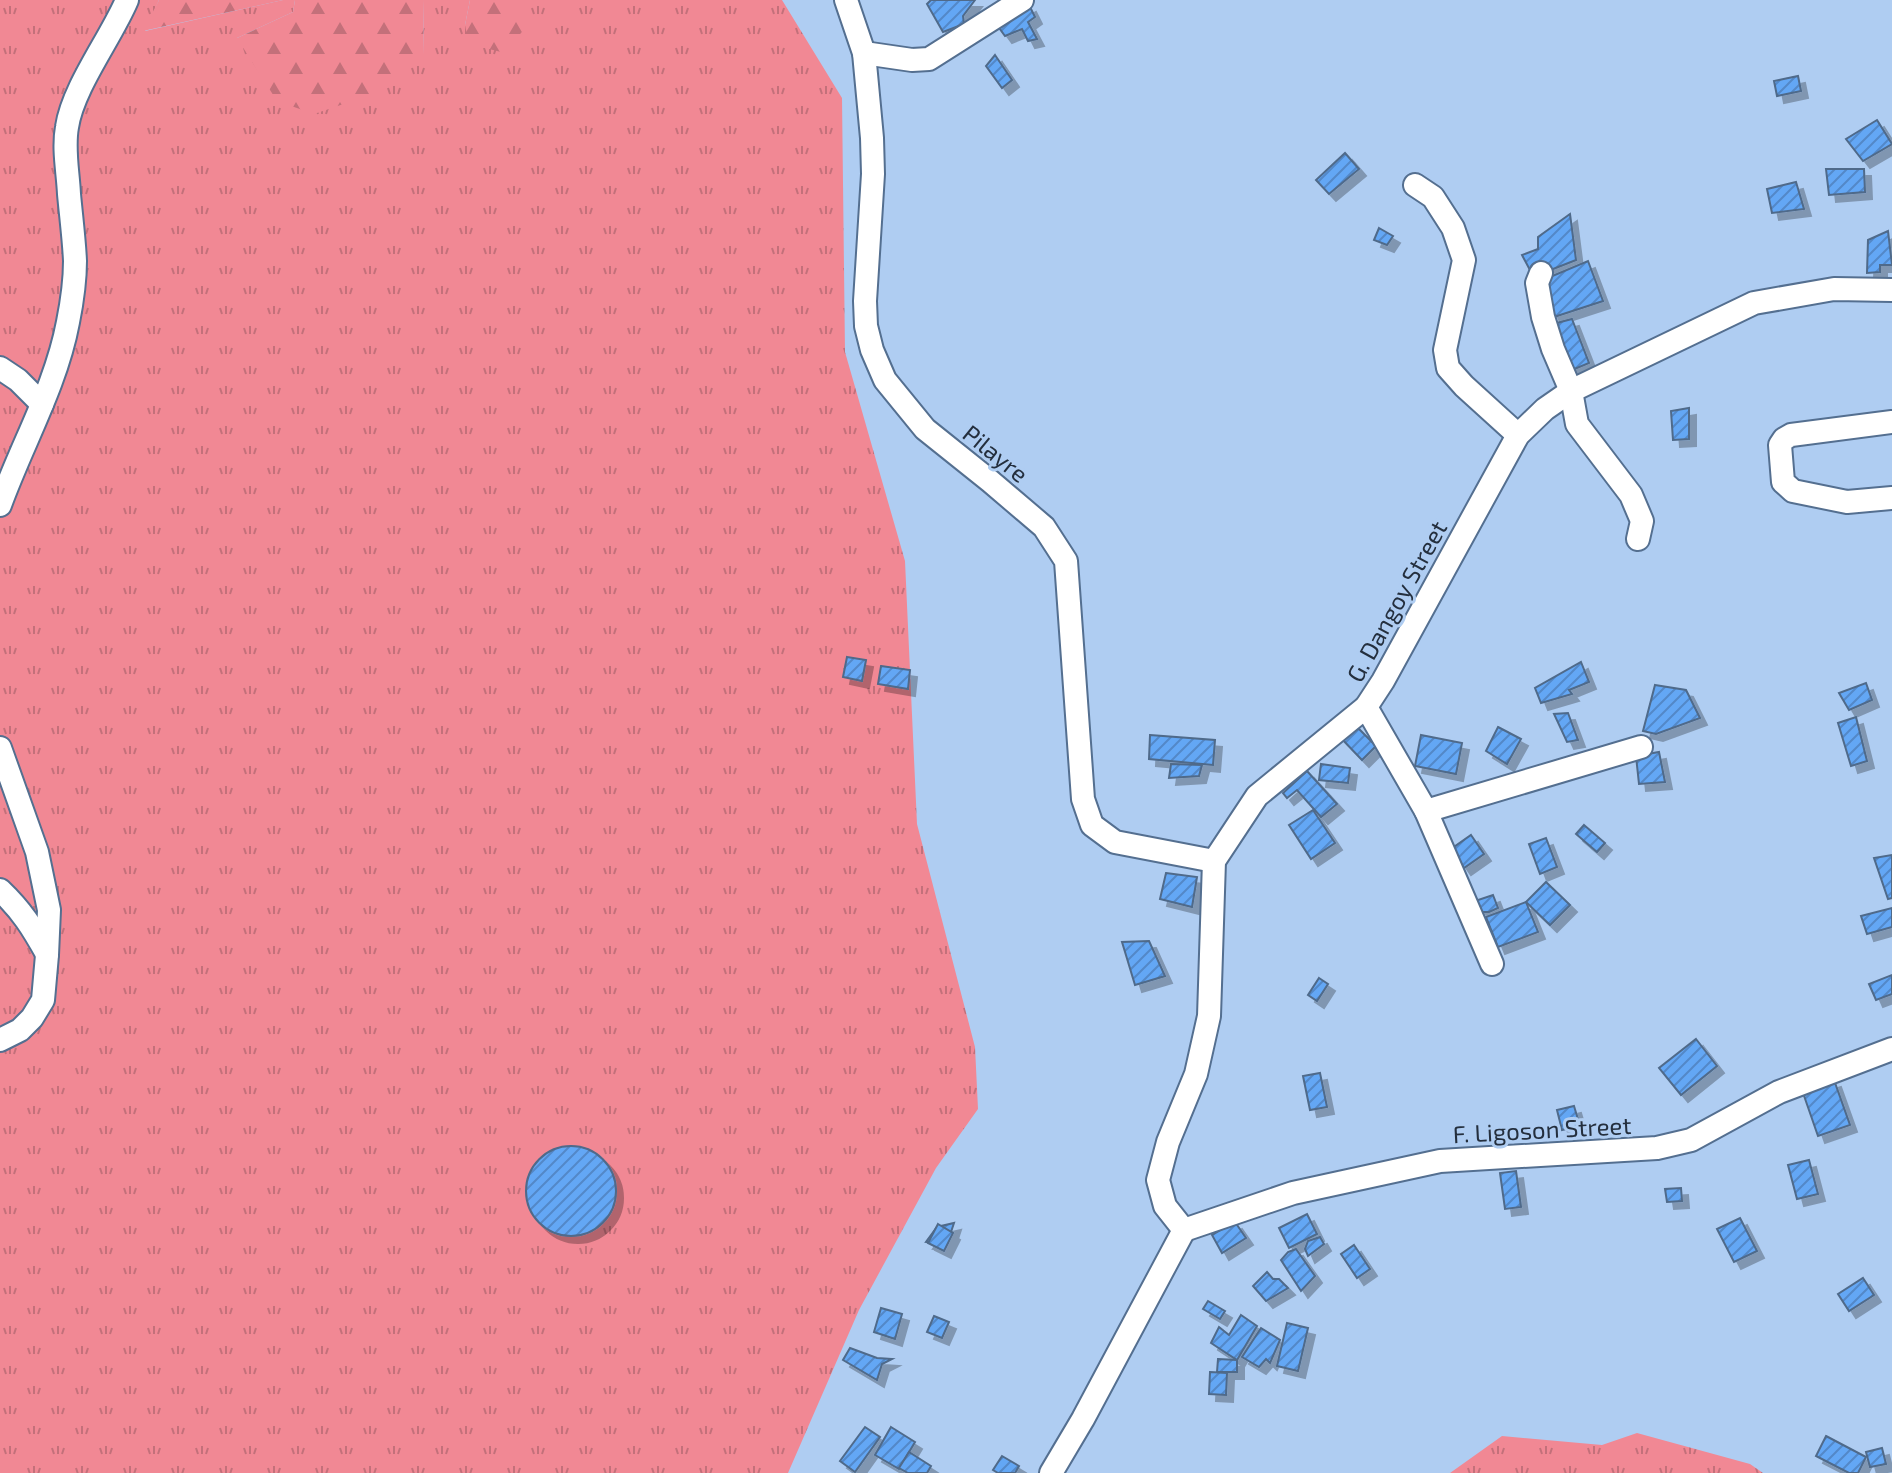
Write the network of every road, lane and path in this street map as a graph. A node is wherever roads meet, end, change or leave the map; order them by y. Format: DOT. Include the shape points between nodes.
graph roads {
  1 [pos="127,0"];
  2 [pos="846,0"];
  3 [pos="1022,0"];
  4 [pos="864,53"];
  5 [pos="1415,185"];
  6 [pos="1541,273"];
  7 [pos="1892,290"];
  8 [pos="0,368"];
  9 [pos="1571,391"];
  10 [pos="42,404"];
  11 [pos="1892,422"];
  12 [pos="1518,435"];
  13 [pos="1892,498"];
  14 [pos="0,505"];
  15 [pos="1638,539"];
  16 [pos="1366,707"];
  17 [pos="1641,747"];
  18 [pos="0,748"];
  19 [pos="1426,811"];
  20 [pos="1214,861"];
  21 [pos="0,890"];
  22 [pos="47,955"];
  23 [pos="1492,964"];
  24 [pos="0,1040"];
  25 [pos="1892,1049"];
  26 [pos="1184,1230"];
  27 [pos="1051,1473"];
  1 -- 10 [label="street" via="67,126 75,263 61,353"];
  2 -- 4 [label="street, Pilayre"];
  3 -- 4 [label="street" via="929,59"];
  4 -- 20 [label="street, Pilayre" via="873,174 865,301 872,350 885,380 925,429 1044,527 1066,561 1083,799 1092,825 1115,842"];
  5 -- 12 [label="street" via="1440,207 1464,260 1445,350 1448,368"];
  6 -- 9 [label="street" via="1537,283 1543,317"];
  7 -- 9 [label="street, G. Dangoy Street" via="1834,289 1754,303"];
  8 -- 10 [label="street"];
  9 -- 12 [label="street, G. Dangoy Street"];
  9 -- 15 [label="street" via="1577,424 1638,510"];
  10 -- 14 [label="street"];
  11 -- 13 [label="street" via="1791,435 1780,445 1783,482 1793,491 1847,502"];
  12 -- 16 [label="street, G. Dangoy Street"];
  16 -- 19 [label="street"];
  16 -- 20 [label="street, G. Dangoy Street" via="1257,796"];
  17 -- 19 [label="street"];
  18 -- 22 [label="street" via="37,852 49,910"];
  19 -- 23 [label="street"];
  20 -- 26 [label="street" via="1209,1016 1196,1074 1158,1180 1165,1206"];
  21 -- 22 [label="street" via="29,921"];
  22 -- 24 [label="street" via="43,1000 20,1030"];
  25 -- 26 [label="street, F. Ligoson Street" via="1779,1092 1691,1140 1657,1148 1440,1161 1293,1193"];
  26 -- 27 [label="street"];
}
